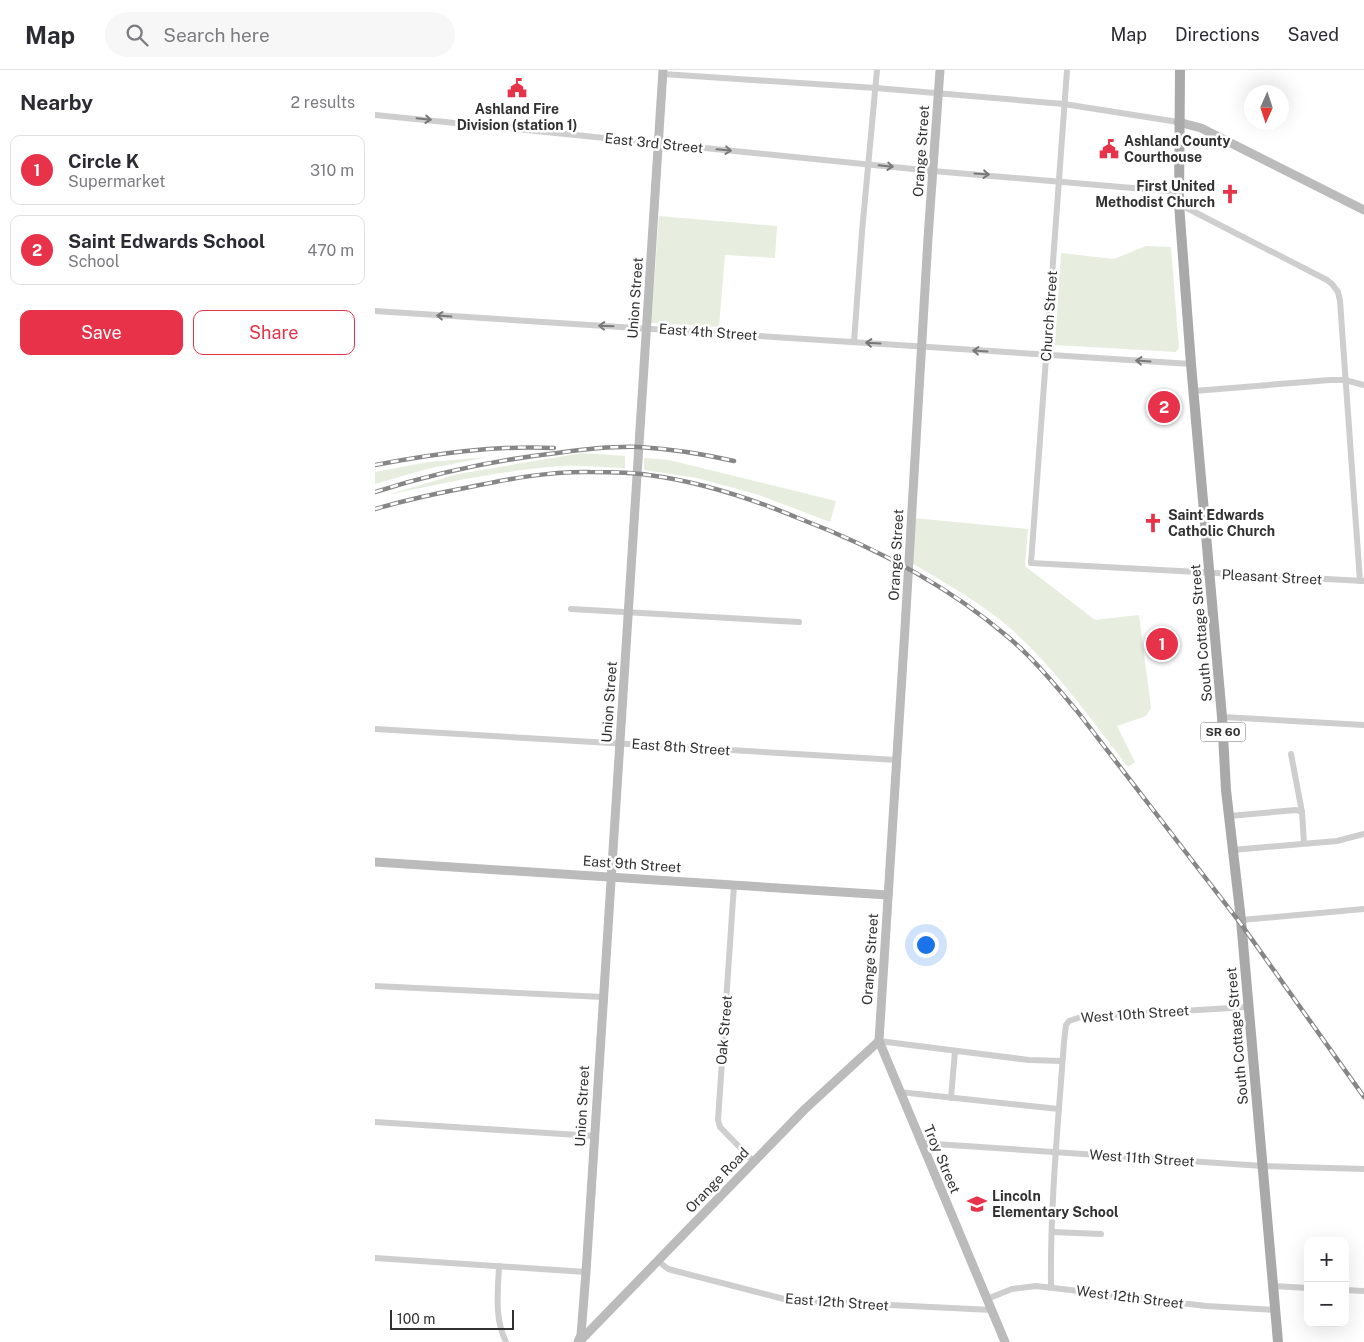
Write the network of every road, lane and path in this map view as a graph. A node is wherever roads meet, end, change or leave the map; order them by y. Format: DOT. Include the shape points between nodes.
graph roads {
  1 [pos="877,70"];
  2 [pos="940,70"];
  3 [pos="1067,70"];
  4 [pos="1180,70"];
  5 [pos="663,72"];
  6 [pos="876,88"];
  7 [pos="939,94"];
  8 [pos="1064,104"];
  9 [pos="375,114"];
  10 [pos="1179,122"];
  11 [pos="659,144"];
  12 [pos="869,164"];
  13 [pos="933,171"];
  14 [pos="1059,182"];
  15 [pos="1179,192"];
  16 [pos="1179,204"];
  17 [pos="1364,210"];
  18 [pos="375,311"];
  19 [pos="647,328"];
  20 [pos="855,342"];
  21 [pos="921,346"];
  22 [pos="1046,355"];
  23 [pos="1191,364"];
  24 [pos="1345,380"];
  25 [pos="1364,385"];
  26 [pos="1194,391"];
  27 [pos="1031,563"];
  28 [pos="1210,573"];
  29 [pos="1362,581"];
  30 [pos="571,609"];
  31 [pos="629,612"];
  32 [pos="799,622"];
  33 [pos="1222,717"];
  34 [pos="1364,725"];
  35 [pos="375,729"];
  36 [pos="620,743"];
  37 [pos="1291,754"];
  38 [pos="897,760"];
  39 [pos="1302,812"];
  40 [pos="1229,816"];
  41 [pos="1364,834"];
  42 [pos="1304,843"];
  43 [pos="1232,850"];
  44 [pos="375,862"];
  45 [pos="611,877"];
  46 [pos="734,885"];
  47 [pos="888,895"];
  48 [pos="1364,909"];
  49 [pos="1241,920"];
  50 [pos="375,986"];
  51 [pos="603,997"];
  52 [pos="1248,1007"];
  53 [pos="879,1041"];
  54 [pos="955,1051"];
  55 [pos="1063,1061"];
  56 [pos="899,1092"];
  57 [pos="951,1098"];
  58 [pos="1059,1109"];
  59 [pos="375,1122"];
  60 [pos="594,1136"];
  61 [pos="920,1143"];
  62 [pos="1056,1152"];
  63 [pos="754,1162"];
  64 [pos="1263,1166"];
  65 [pos="1364,1169"];
  66 [pos="1052,1232"];
  67 [pos="1101,1234"];
  68 [pos="375,1258"];
  69 [pos="658,1261"];
  70 [pos="499,1266"];
  71 [pos="586,1272"];
  72 [pos="1273,1286"];
  73 [pos="1051,1287"];
  74 [pos="1304,1288"];
  75 [pos="1349,1290"];
  76 [pos="1364,1291"];
  77 [pos="987,1298"];
  78 [pos="992,1310"];
  79 [pos="1276,1310"];
  80 [pos="579,1340"];
  81 [pos="507,1342"];
  82 [pos="1005,1342"];
  83 [pos="1278,1342"];
  1 -- 6 [label="street"];
  2 -- 7 [label="street, Orange Street"];
  3 -- 8 [label="street, Church Street"];
  4 -- 10 [label="main road, South Cottage Street / SR 60"];
  5 -- 6 [label="street"];
  5 -- 11 [label="street, Union Street"];
  6 -- 7 [label="street"];
  6 -- 12 [label="street"];
  7 -- 8 [label="street"];
  7 -- 13 [label="street, Orange Street"];
  8 -- 10 [label="street"];
  8 -- 14 [label="street, Church Street"];
  9 -- 11 [label="street, East 3rd Street, one-way"];
  10 -- 15 [label="main road, South Cottage Street / SR 60"];
  10 -- 17 [label="street" via="1201,128"];
  11 -- 12 [label="street, East 3rd Street, one-way"];
  11 -- 19 [label="street, Union Street"];
  12 -- 13 [label="street, East 3rd Street, one-way"];
  12 -- 20 [label="street"];
  13 -- 14 [label="street, East 3rd Street, one-way"];
  13 -- 21 [label="street, Orange Street"];
  14 -- 15 [label="street, East 3rd Street"];
  14 -- 22 [label="street, Church Street"];
  15 -- 16 [label="main road, South Cottage Street / SR 60"];
  16 -- 23 [label="main road, South Cottage Street / SR 60"];
  16 -- 24 [label="street" via="1332,284 1340,301"];
  19 -- 18 [label="street, East 4th Street, one-way"];
  19 -- 20 [label="street, East 4th Street"];
  19 -- 31 [label="street, Union Street"];
  21 -- 20 [label="street, East 4th Street, one-way"];
  22 -- 21 [label="street, East 4th Street, one-way"];
  21 -- 38 [label="street, Orange Street"];
  23 -- 22 [label="street, East 4th Street, one-way"];
  22 -- 27 [label="street, Church Street"];
  23 -- 26 [label="main road, South Cottage Street / SR 60"];
  24 -- 25 [label="street"];
  24 -- 26 [label="street"];
  24 -- 29 [label="street"];
  26 -- 28 [label="main road, South Cottage Street / SR 60"];
  27 -- 28 [label="street, Pleasant Street"];
  28 -- 29 [label="street, Pleasant Street"];
  28 -- 33 [label="main road, South Cottage Street / SR 60"];
  30 -- 31 [label="street"];
  31 -- 32 [label="street"];
  31 -- 36 [label="street, Union Street"];
  33 -- 34 [label="street"];
  33 -- 40 [label="main road, South Cottage Street / SR 60"];
  35 -- 36 [label="street, East 8th Street"];
  36 -- 38 [label="street, East 8th Street"];
  36 -- 45 [label="street, Union Street"];
  37 -- 39 [label="street"];
  38 -- 47 [label="street, Orange Street"];
  39 -- 40 [label="street"];
  39 -- 42 [label="street"];
  40 -- 43 [label="main road, South Cottage Street / SR 60"];
  41 -- 42 [label="street" via="1337,841"];
  42 -- 43 [label="street"];
  43 -- 49 [label="main road, South Cottage Street / SR 60"];
  44 -- 45 [label="street, East 9th Street"];
  45 -- 46 [label="street, East 9th Street"];
  45 -- 51 [label="street, Union Street"];
  46 -- 47 [label="street, East 9th Street"];
  46 -- 63 [label="street, Oak Street" via="718,1120 720,1127"];
  47 -- 53 [label="street, Orange Street"];
  48 -- 49 [label="street"];
  49 -- 52 [label="main road, South Cottage Street / SR 60"];
  50 -- 51 [label="street"];
  51 -- 60 [label="street, Union Street"];
  52 -- 55 [label="street, West 10th Street" via="1073,1019 1066,1025"];
  52 -- 64 [label="main road, South Cottage Street / SR 60"];
  53 -- 54 [label="street"];
  53 -- 56 [label="street, Troy Street"];
  53 -- 63 [label="street, Orange Road" via="805,1109"];
  54 -- 55 [label="street"];
  54 -- 57 [label="street"];
  55 -- 58 [label="street, West 10th Street"];
  56 -- 57 [label="street"];
  56 -- 61 [label="street, Troy Street"];
  57 -- 58 [label="street"];
  58 -- 62 [label="street, West 10th Street"];
  59 -- 60 [label="street"];
  60 -- 71 [label="street, Union Street"];
  61 -- 62 [label="street, West 11th Street"];
  61 -- 77 [label="street, Troy Street"];
  62 -- 64 [label="street, West 11th Street"];
  62 -- 66 [label="street, West 10th Street"];
  63 -- 69 [label="street, Orange Road"];
  64 -- 65 [label="street, West 11th Street"];
  64 -- 72 [label="main road, South Cottage Street / SR 60"];
  66 -- 67 [label="street"];
  66 -- 73 [label="street, West 10th Street"];
  68 -- 70 [label="street"];
  69 -- 78 [label="street, East 12th Street" via="668,1269 788,1300"];
  69 -- 80 [label="street, Orange Road"];
  70 -- 71 [label="street"];
  70 -- 81 [label="street" via="497,1315"];
  71 -- 80 [label="street, Union Street"];
  72 -- 74 [label="street"];
  72 -- 79 [label="main road, South Cottage Street / SR 60"];
  73 -- 77 [label="street, West 12th Street" via="1021,1287"];
  73 -- 79 [label="street, West 12th Street" via="1206,1306"];
  75 -- 76 [label="street"];
  77 -- 78 [label="street, Troy Street"];
  78 -- 82 [label="street, Troy Street"];
  79 -- 83 [label="main road, South Cottage Street / SR 60"];
}
